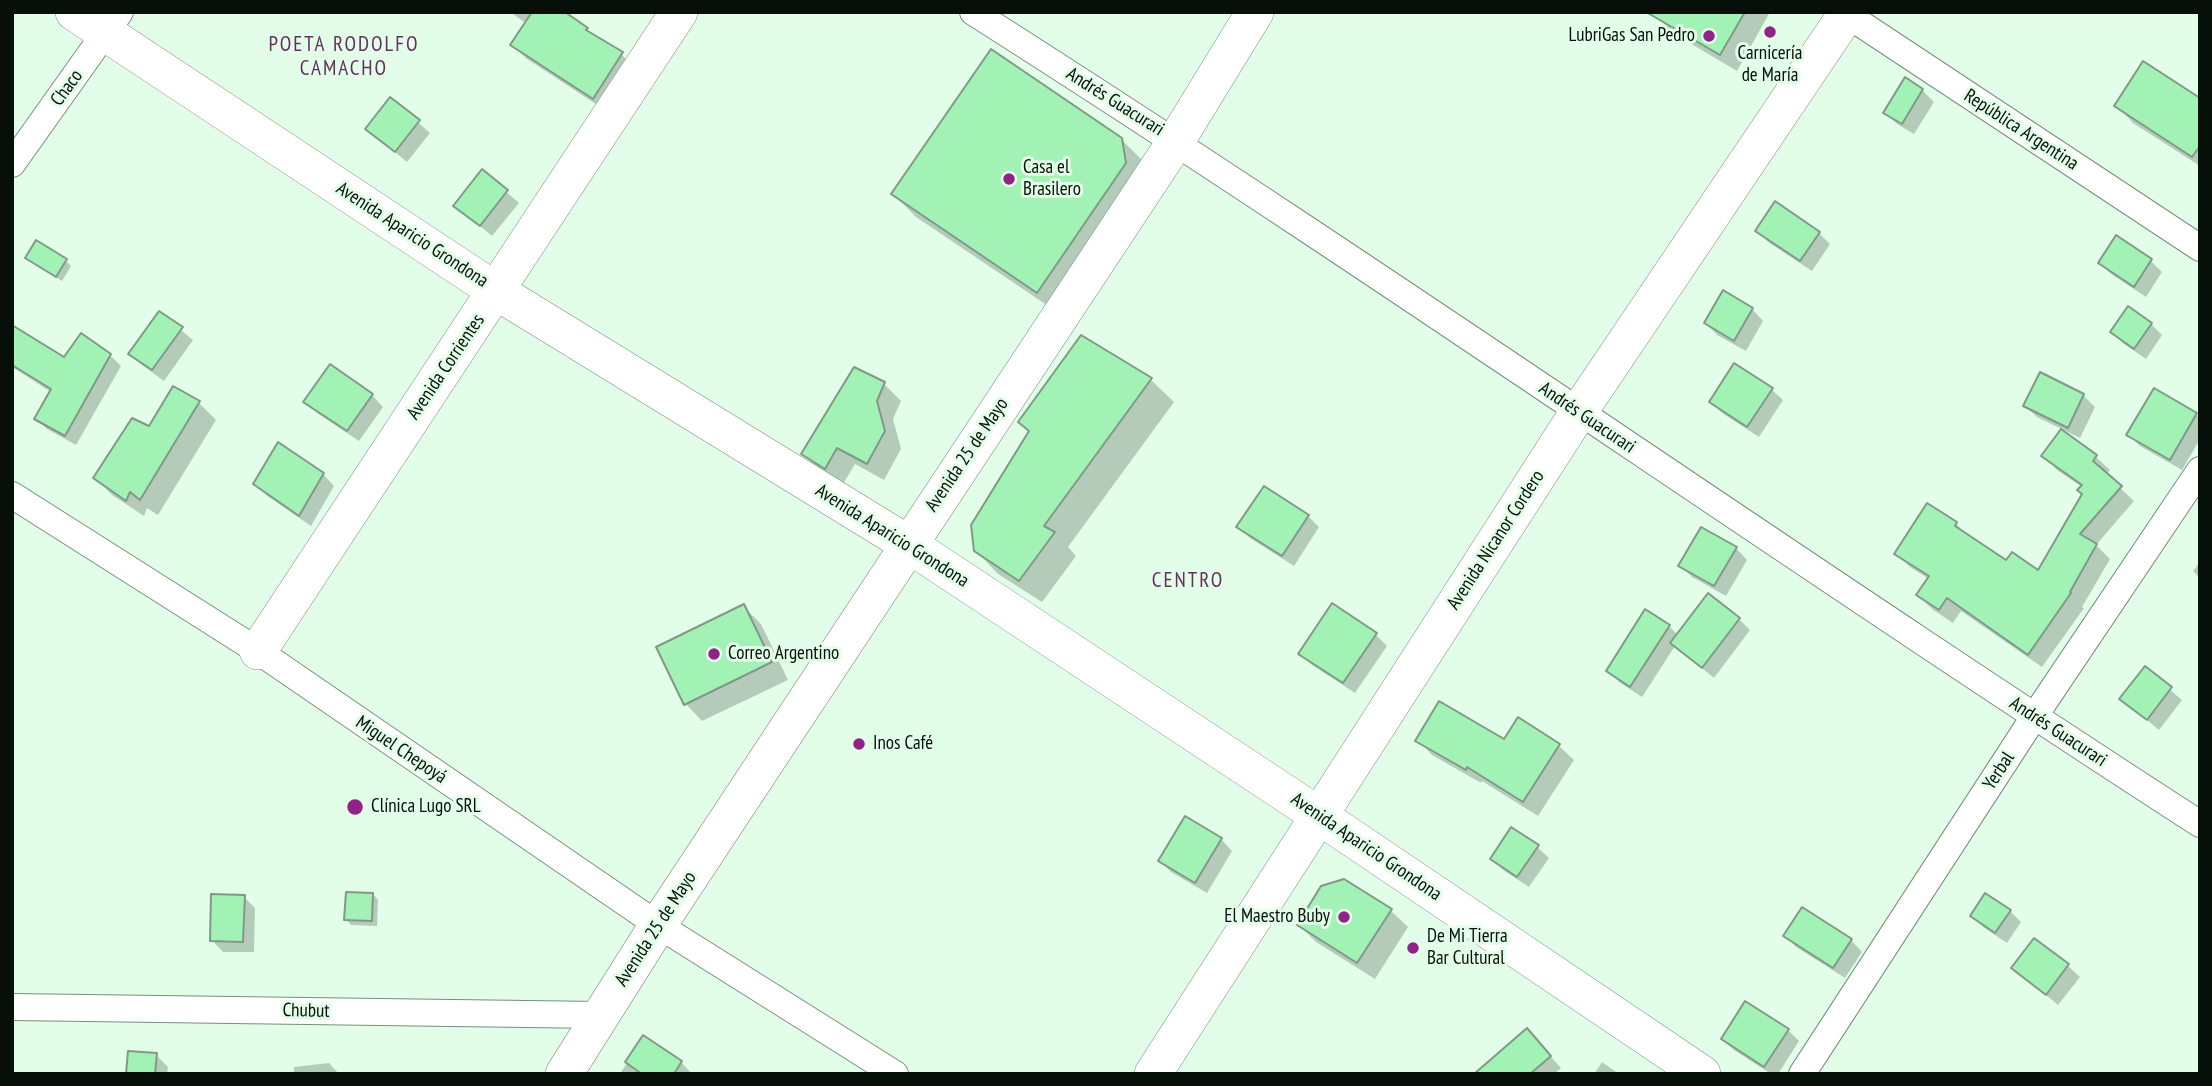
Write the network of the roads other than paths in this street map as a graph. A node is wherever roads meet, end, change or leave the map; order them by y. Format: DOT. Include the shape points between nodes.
graph roads {
  1 [pos="74,12"];
  2 [pos="680,12"];
  3 [pos="973,12"];
  4 [pos="1255,12"];
  5 [pos="1846,13"];
  6 [pos="113,23"];
  7 [pos="1176,141"];
  8 [pos="12,164"];
  9 [pos="2200,248"];
  10 [pos="496,291"];
  11 [pos="1578,412"];
  12 [pos="2200,470"];
  13 [pos="12,495"];
  14 [pos="908,544"];
  15 [pos="258,651"];
  16 [pos="2034,717"];
  17 [pos="1318,815"];
  18 [pos="2200,824"];
  19 [pos="657,925"];
  20 [pos="12,1007"];
  21 [pos="600,1014"];
  22 [pos="564,1074"];
  23 [pos="895,1074"];
  24 [pos="1153,1074"];
  25 [pos="1702,1074"];
  26 [pos="1802,1074"];
  1 -- 6 [label="main road, Avenida Aparicio Grondona"];
  2 -- 10 [label="main road, Avenida Corrientes"];
  3 -- 7 [label="street, Andrés Guacurari"];
  4 -- 7 [label="main road, Avenida 25 de Mayo"];
  5 -- 9 [label="street, República Argentina"];
  5 -- 11 [label="main road, Avenida Nicanor Cordero"];
  6 -- 8 [label="street, Chaco"];
  6 -- 10 [label="main road, Avenida Aparicio Grondona"];
  7 -- 11 [label="street, Andrés Guacurari"];
  7 -- 14 [label="main road, Avenida 25 de Mayo"];
  10 -- 14 [label="main road, Avenida Aparicio Grondona"];
  10 -- 15 [label="main road, Avenida Corrientes"];
  11 -- 16 [label="street, Andrés Guacurari"];
  11 -- 17 [label="main road, Avenida Nicanor Cordero"];
  12 -- 16 [label="street, Yerbal"];
  13 -- 15 [label="street, Miguel Chepoyá"];
  14 -- 17 [label="main road, Avenida Aparicio Grondona"];
  14 -- 19 [label="main road, Avenida 25 de Mayo"];
  15 -- 19 [label="street, Miguel Chepoyá"];
  16 -- 18 [label="street, Andrés Guacurari"];
  16 -- 26 [label="street, Yerbal"];
  17 -- 24 [label="main road, Avenida Nicanor Cordero"];
  17 -- 25 [label="main road, Avenida Aparicio Grondona"];
  19 -- 21 [label="main road, Avenida 25 de Mayo"];
  19 -- 23 [label="street, Miguel Chepoyá"];
  20 -- 21 [label="street, Chubut"];
  21 -- 22 [label="main road, Avenida 25 de Mayo"];
}
